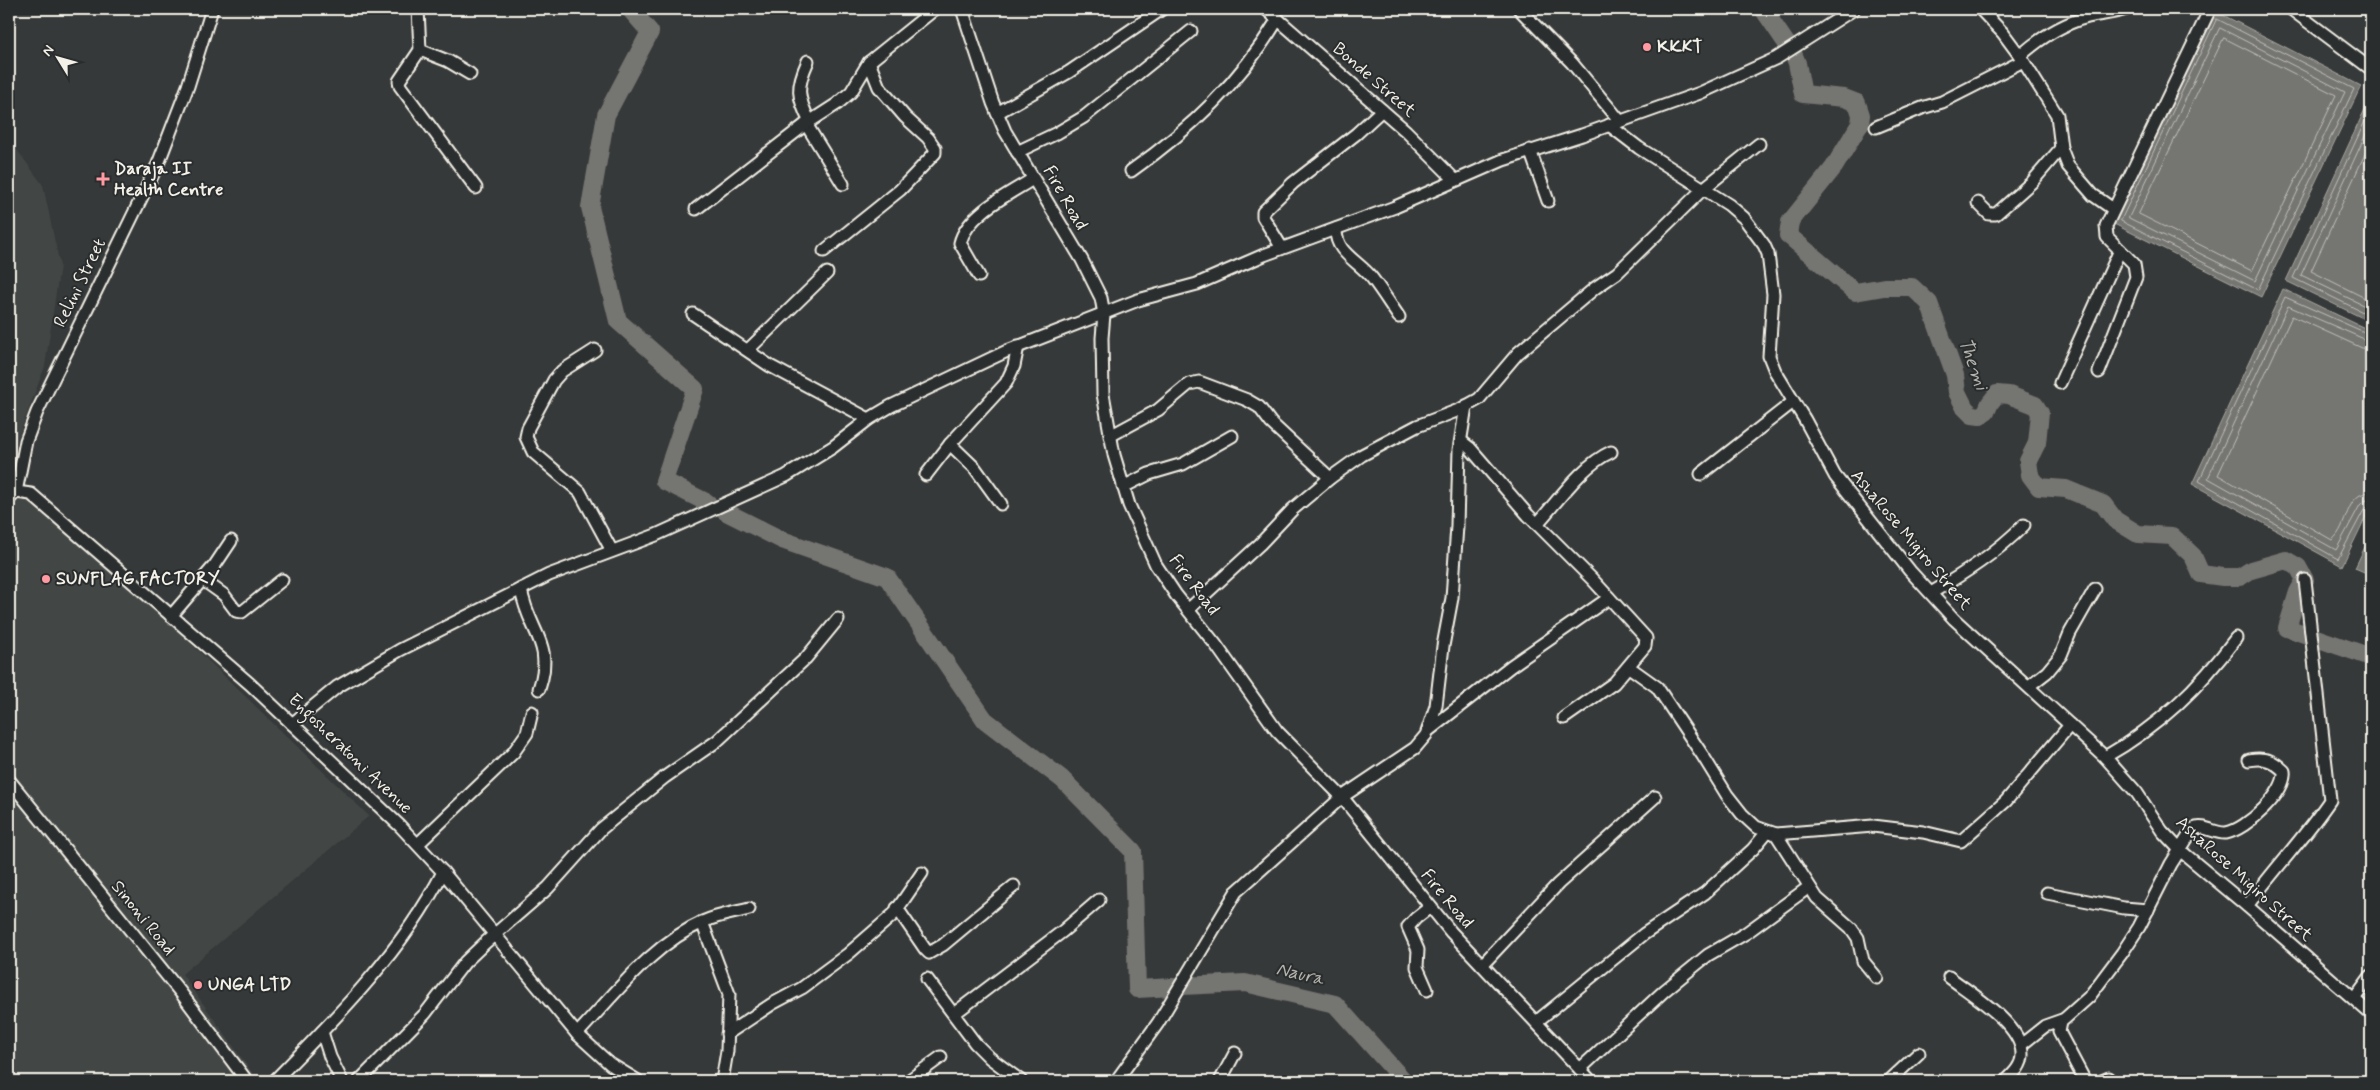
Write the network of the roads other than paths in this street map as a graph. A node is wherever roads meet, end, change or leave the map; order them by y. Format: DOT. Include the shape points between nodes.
graph roads {
  1 [pos="212,9"];
  2 [pos="418,9"];
  3 [pos="935,9"];
  4 [pos="962,9"];
  5 [pos="1162,9"];
  6 [pos="1266,9"];
  7 [pos="1519,9"];
  8 [pos="1854,9"];
  9 [pos="1980,9"];
  10 [pos="2127,9"];
  11 [pos="2291,9"];
  12 [pos="2207,10"];
  13 [pos="1278,19"];
  14 [pos="1191,31"];
  15 [pos="420,50"];
  16 [pos="2021,58"];
  17 [pos="808,61"];
  18 [pos="869,62"];
  19 [pos="2371,69"];
  20 [pos="470,74"];
  21 [pos="1382,110"];
  22 [pos="997,112"];
  23 [pos="808,123"];
  24 [pos="1614,124"];
  25 [pos="1876,127"];
  26 [pos="1758,144"];
  27 [pos="2061,148"];
  28 [pos="1530,150"];
  29 [pos="1017,152"];
  30 [pos="1131,171"];
  31 [pos="1034,179"];
  32 [pos="1455,180"];
  33 [pos="843,184"];
  34 [pos="476,188"];
  35 [pos="1704,189"];
  36 [pos="1548,201"];
  37 [pos="1978,203"];
  38 [pos="696,209"];
  39 [pos="2113,209"];
  40 [pos="1336,229"];
  41 [pos="1282,248"];
  42 [pos="2120,250"];
  43 [pos="824,251"];
  44 [pos="827,273"];
  45 [pos="979,276"];
  46 [pos="693,314"];
  47 [pos="1104,314"];
  48 [pos="1399,318"];
  49 [pos="1018,346"];
  50 [pos="595,350"];
  51 [pos="748,350"];
  52 [pos="2099,372"];
  53 [pos="2060,383"];
  54 [pos="1793,402"];
  55 [pos="1466,406"];
  56 [pos="869,419"];
  57 [pos="1110,436"];
  58 [pos="1232,436"];
  59 [pos="1460,441"];
  60 [pos="950,444"];
  61 [pos="1611,452"];
  62 [pos="1701,474"];
  63 [pos="926,475"];
  64 [pos="1330,478"];
  65 [pos="1123,488"];
  66 [pos="12,495"];
  67 [pos="1001,504"];
  68 [pos="1537,524"];
  69 [pos="2024,525"];
  70 [pos="231,541"];
  71 [pos="612,551"];
  72 [pos="203,580"];
  73 [pos="282,580"];
  74 [pos="2306,580"];
  75 [pos="521,589"];
  76 [pos="2095,589"];
  77 [pos="1931,593"];
  78 [pos="1610,598"];
  79 [pos="1189,609"];
  80 [pos="171,616"];
  81 [pos="838,619"];
  82 [pos="2236,638"];
  83 [pos="1629,667"];
  84 [pos="2029,686"];
  85 [pos="539,688"];
  86 [pos="532,712"];
  87 [pos="1564,718"];
  88 [pos="292,724"];
  89 [pos="2070,725"];
  90 [pos="1429,730"];
  91 [pos="2105,757"];
  92 [pos="2249,760"];
  93 [pos="9,780"];
  94 [pos="1342,797"];
  95 [pos="1655,797"];
  96 [pos="1772,833"];
  97 [pos="418,844"];
  98 [pos="2181,851"];
  99 [pos="442,872"];
  100 [pos="922,873"];
  101 [pos="1014,886"];
  102 [pos="1809,888"];
  103 [pos="2047,893"];
  104 [pos="1099,900"];
  105 [pos="2247,906"];
  106 [pos="1430,907"];
  107 [pos="897,908"];
  108 [pos="749,909"];
  109 [pos="2148,910"];
  110 [pos="702,922"];
  111 [pos="494,934"];
  112 [pos="1482,965"];
  113 [pos="2371,976"];
  114 [pos="1949,977"];
  115 [pos="1877,978"];
  116 [pos="928,979"];
  117 [pos="1427,990"];
  118 [pos="2354,999"];
  119 [pos="955,1013"];
  120 [pos="2371,1014"];
  121 [pos="2062,1020"];
  122 [pos="1536,1022"];
  123 [pos="322,1032"];
  124 [pos="577,1034"];
  125 [pos="728,1034"];
  126 [pos="2021,1045"];
  127 [pos="1235,1053"];
  128 [pos="1919,1053"];
  129 [pos="941,1056"];
  130 [pos="1580,1069"];
  131 [pos="247,1081"];
  132 [pos="274,1081"];
  133 [pos="342,1081"];
  134 [pos="359,1081"];
  135 [pos="638,1081"];
  136 [pos="722,1081"];
  137 [pos="908,1081"];
  138 [pos="1021,1081"];
  139 [pos="1116,1081"];
  140 [pos="1220,1081"];
  141 [pos="1591,1081"];
  142 [pos="1889,1081"];
  143 [pos="2006,1081"];
  144 [pos="2085,1081"];
  1 -- 66 [label="street, Relini Street" via="187,89 158,164 37,412"];
  2 -- 15 [label="street"];
  3 -- 18 [label="street"];
  4 -- 22 [label="street, Fire Road"];
  5 -- 22 [label="street" via="1069,72"];
  6 -- 13 [label="street, Bonde Street"];
  7 -- 24 [label="street, AshaRose Migiro Street" via="1572,63"];
  8 -- 24 [label="street" via="1776,58 1700,93"];
  9 -- 16 [label="street"];
  10 -- 16 [label="street" via="2087,17 2063,26 2042,36"];
  11 -- 19 [label="street"];
  12 -- 39 [label="street"];
  13 -- 21 [label="street, Bonde Street"];
  13 -- 30 [label="street" via="1251,61 1228,88 1162,149"];
  14 -- 29 [label="street" via="1084,118"];
  15 -- 20 [label="street"];
  15 -- 34 [label="street" via="399,81 400,86"];
  16 -- 25 [label="street" via="1942,102"];
  16 -- 27 [label="street" via="2057,115"];
  17 -- 23 [label="street" via="798,91"];
  18 -- 23 [label="street" via="851,92"];
  18 -- 43 [label="street" via="879,87 905,118 928,138 935,153 900,190"];
  21 -- 32 [label="street, Bonde Street"];
  21 -- 41 [label="street" via="1263,212"];
  22 -- 29 [label="street, Fire Road"];
  23 -- 33 [label="street"];
  23 -- 38 [label="street"];
  24 -- 28 [label="street"];
  24 -- 35 [label="street, AshaRose Migiro Street" via="1639,148"];
  26 -- 35 [label="street"];
  27 -- 37 [label="street" via="2032,182 1996,214 1990,214"];
  27 -- 39 [label="street" via="2068,166 2081,182"];
  28 -- 32 [label="street"];
  28 -- 36 [label="street"];
  29 -- 31 [label="street, Fire Road"];
  31 -- 45 [label="street" via="975,218 963,232 960,243"];
  31 -- 47 [label="street, Fire Road" via="1089,273 1101,298"];
  32 -- 40 [label="street"];
  35 -- 54 [label="street, AshaRose Migiro Street" via="1744,218 1768,254 1773,294 1770,356"];
  35 -- 55 [label="street" via="1617,273 1518,353 1479,399"];
  39 -- 42 [label="street" via="2106,232"];
  40 -- 41 [label="street"];
  40 -- 48 [label="street" via="1339,246 1370,276"];
  41 -- 47 [label="street" via="1197,284 1138,300"];
  42 -- 52 [label="street" via="2134,264 2136,278"];
  42 -- 53 [label="street"];
  44 -- 51 [label="street"];
  46 -- 51 [label="street"];
  47 -- 49 [label="street"];
  47 -- 57 [label="street, Fire Road" via="1102,372"];
  49 -- 56 [label="street"];
  49 -- 60 [label="street" via="1006,383"];
  50 -- 71 [label="street" via="562,371 554,380 526,436 533,452 580,492"];
  51 -- 56 [label="street" via="790,378"];
  54 -- 62 [label="street"];
  54 -- 77 [label="street, AshaRose Migiro Street" via="1834,476"];
  55 -- 59 [label="street"];
  55 -- 64 [label="street" via="1417,426 1362,455"];
  56 -- 71 [label="street" via="833,448 786,476 656,535"];
  57 -- 64 [label="street" via="1158,410 1189,384 1200,382 1259,407 1271,423"];
  57 -- 65 [label="street, Fire Road"];
  58 -- 65 [label="street" via="1183,464 1149,474"];
  59 -- 68 [label="street"];
  59 -- 90 [label="street" via="1452,598 1436,706"];
  60 -- 63 [label="street"];
  60 -- 67 [label="street" via="975,468"];
  61 -- 68 [label="street" via="1595,460"];
  64 -- 79 [label="street"];
  65 -- 79 [label="street, Fire Road" via="1153,560 1164,580"];
  66 -- 80 [label="street, Engosheratoni Avenue" via="31,494"];
  68 -- 78 [label="street"];
  69 -- 77 [label="street" via="1978,565"];
  70 -- 72 [label="street"];
  71 -- 75 [label="street" via="573,564"];
  72 -- 73 [label="street" via="224,595 236,611 242,612"];
  72 -- 80 [label="street"];
  74 -- 105 [label="street" via="2330,800"];
  75 -- 85 [label="street" via="546,657"];
  75 -- 88 [label="street" via="364,670"];
  76 -- 84 [label="street" via="2058,660"];
  77 -- 84 [label="street, AshaRose Migiro Street" via="1954,619"];
  78 -- 83 [label="street" via="1646,638 1645,646"];
  78 -- 90 [label="street" via="1511,666"];
  79 -- 94 [label="street, Fire Road" via="1277,731"];
  80 -- 88 [label="street, Engosheratoni Avenue"];
  81 -- 111 [label="street" via="806,658 724,734 613,819 548,888"];
  82 -- 91 [label="street" via="2169,714"];
  83 -- 87 [label="street" via="1614,683"];
  83 -- 96 [label="street" via="1657,687 1726,795 1742,814 1756,827"];
  84 -- 89 [label="street, AshaRose Migiro Street"];
  86 -- 97 [label="street" via="527,733 513,753"];
  88 -- 97 [label="street, Engosheratoni Avenue"];
  89 -- 91 [label="street, AshaRose Migiro Street"];
  89 -- 96 [label="street" via="2006,801 1962,841 1874,826"];
  90 -- 94 [label="street" via="1415,748"];
  91 -- 98 [label="street, AshaRose Migiro Street"];
  92 -- 98 [label="street" via="2269,760 2284,772 2283,783 2257,816 2233,832 2223,833 2203,827 2193,829"];
  93 -- 131 [label="street, Sinoni Road" via="181,993"];
  94 -- 106 [label="street, Fire Road"];
  94 -- 139 [label="street" via="1236,892 1158,1023"];
  95 -- 112 [label="street" via="1558,884"];
  96 -- 102 [label="street"];
  96 -- 122 [label="street" via="1705,893 1644,934"];
  97 -- 99 [label="street, Engosheratoni Avenue"];
  98 -- 105 [label="street, AshaRose Migiro Street"];
  98 -- 109 [label="street"];
  99 -- 111 [label="street, Engosheratoni Avenue"];
  99 -- 123 [label="street" via="406,931"];
  100 -- 107 [label="street"];
  101 -- 107 [label="street" via="929,953"];
  102 -- 115 [label="street" via="1851,928 1858,938 1863,961"];
  102 -- 130 [label="street" via="1746,933 1708,955"];
  103 -- 109 [label="street"];
  104 -- 119 [label="street"];
  105 -- 118 [label="street, AshaRose Migiro Street"];
  106 -- 112 [label="street, Fire Road"];
  106 -- 117 [label="street" via="1408,927 1418,950 1417,967"];
  107 -- 125 [label="street" via="823,974"];
  108 -- 110 [label="street"];
  109 -- 121 [label="street" via="2104,978"];
  110 -- 124 [label="street" via="655,953"];
  110 -- 125 [label="street" via="726,983 730,1004"];
  111 -- 124 [label="street, Engosheratoni Avenue"];
  111 -- 134 [label="street" via="465,962 425,1014"];
  112 -- 122 [label="street, Fire Road"];
  113 -- 118 [label="street"];
  114 -- 126 [label="street" via="2011,1028"];
  116 -- 119 [label="street"];
  118 -- 120 [label="street, AshaRose Migiro Street"];
  119 -- 138 [label="street" via="990,1058"];
  121 -- 126 [label="street" via="2045,1026"];
  121 -- 144 [label="street" via="2060,1032"];
  122 -- 130 [label="street, Fire Road"];
  123 -- 132 [label="street"];
  123 -- 133 [label="street"];
  124 -- 135 [label="street, Engosheratoni Avenue" via="610,1064"];
  125 -- 136 [label="street"];
  126 -- 143 [label="street" via="2023,1057 2017,1070"];
  127 -- 140 [label="street"];
  128 -- 142 [label="street"];
  129 -- 137 [label="street"];
  130 -- 141 [label="street, Fire Road"];
}
